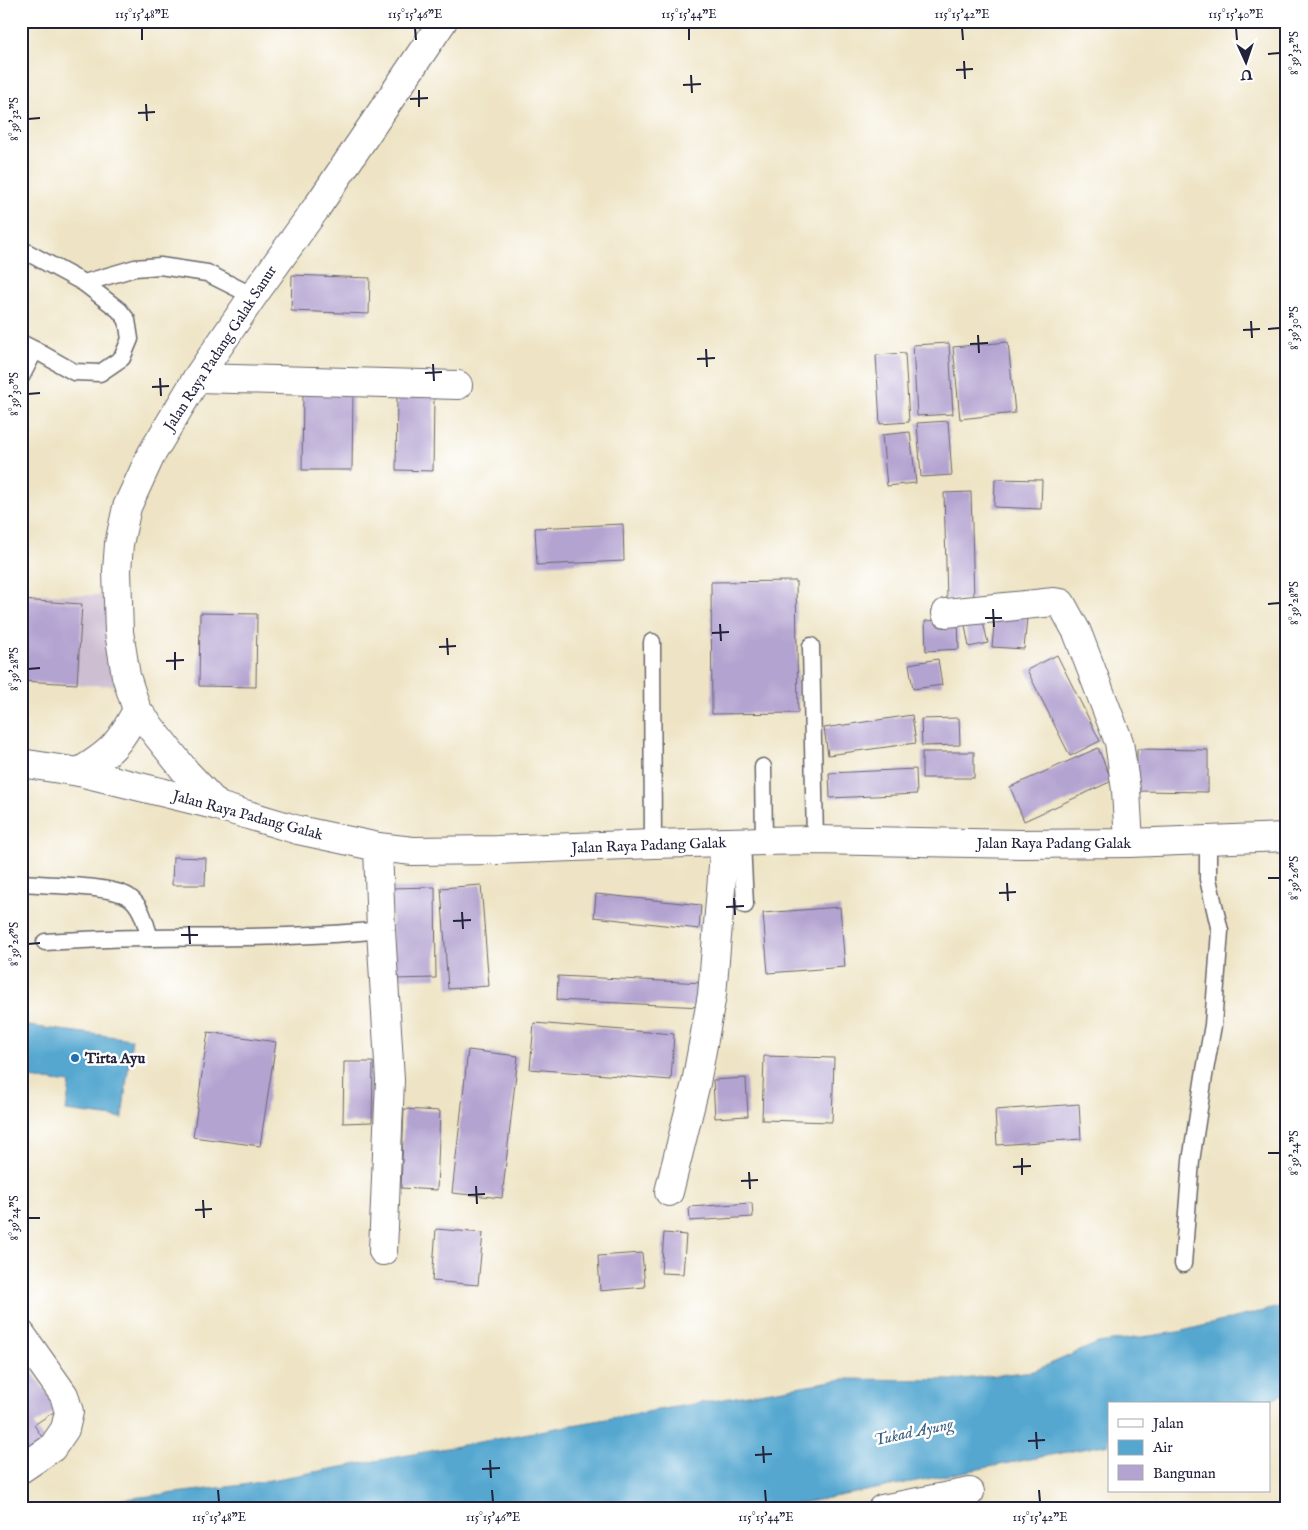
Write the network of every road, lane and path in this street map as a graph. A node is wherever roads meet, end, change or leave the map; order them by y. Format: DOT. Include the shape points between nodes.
graph roads {
  1 [pos="444,21"];
  2 [pos="21,249"];
  3 [pos="84,283"];
  4 [pos="252,296"];
  5 [pos="28,347"];
  6 [pos="21,377"];
  7 [pos="197,378"];
  8 [pos="458,385"];
  9 [pos="946,612"];
  10 [pos="652,642"];
  11 [pos="811,646"];
  12 [pos="137,710"];
  13 [pos="21,763"];
  14 [pos="763,767"];
  15 [pos="78,772"];
  16 [pos="218,806"];
  17 [pos="1287,837"];
  18 [pos="815,840"];
  19 [pos="1208,840"];
  20 [pos="744,842"];
  21 [pos="1129,843"];
  22 [pos="653,844"];
  23 [pos="378,847"];
  24 [pos="21,883"];
  25 [pos="745,904"];
  26 [pos="381,930"];
  27 [pos="150,938"];
  28 [pos="45,942"];
  29 [pos="669,1192"];
  30 [pos="383,1250"];
  31 [pos="1182,1264"];
  32 [pos="21,1334"];
  33 [pos="21,1470"];
  34 [pos="970,1492"];
  35 [pos="882,1509"];
  1 -- 4 [label="street, Jalan Raya Padang Galak Sanur"];
  2 -- 3 [label="lane"];
  3 -- 4 [label="lane" via="135,268 160,266 208,273"];
  3 -- 5 [label="lane" via="127,320 130,339 122,358 100,373 74,372"];
  4 -- 7 [label="street, Jalan Raya Padang Galak Sanur"];
  5 -- 6 [label="lane"];
  7 -- 8 [label="street"];
  7 -- 12 [label="street, Jalan Raya Padang Galak Sanur" via="151,455 127,507 119,544 119,632 126,676"];
  9 -- 21 [label="street" via="1061,603 1077,632 1119,742"];
  10 -- 22 [label="lane"];
  11 -- 18 [label="lane"];
  12 -- 15 [label="street" via="117,744"];
  12 -- 16 [label="street, Jalan Raya Padang Galak Sanur" via="186,772"];
  13 -- 15 [label="street, Jalan Raya Padang Galak"];
  14 -- 20 [label="lane"];
  15 -- 16 [label="street, Jalan Raya Padang Galak"];
  16 -- 23 [label="street, Jalan Raya Padang Galak" via="298,830"];
  17 -- 19 [label="street, Jalan Raya Padang Galak"];
  18 -- 20 [label="street, Jalan Raya Padang Galak"];
  18 -- 21 [label="street, Jalan Raya Padang Galak"];
  19 -- 21 [label="street, Jalan Raya Padang Galak"];
  19 -- 31 [label="lane" via="1208,879 1220,931 1213,1026 1194,1145"];
  20 -- 22 [label="street, Jalan Raya Padang Galak"];
  20 -- 25 [label="lane"];
  20 -- 29 [label="street" via="696,1083"];
  22 -- 23 [label="street, Jalan Raya Padang Galak" via="413,851"];
  23 -- 26 [label="street"];
  24 -- 27 [label="lane" via="114,891 130,898 142,911"];
  26 -- 27 [label="lane" via="254,938"];
  26 -- 30 [label="street" via="390,1080"];
  27 -- 28 [label="lane"];
  32 -- 33 [label="street" via="64,1395 69,1412 65,1429 52,1448"];
  34 -- 35 [label="street"];
}
